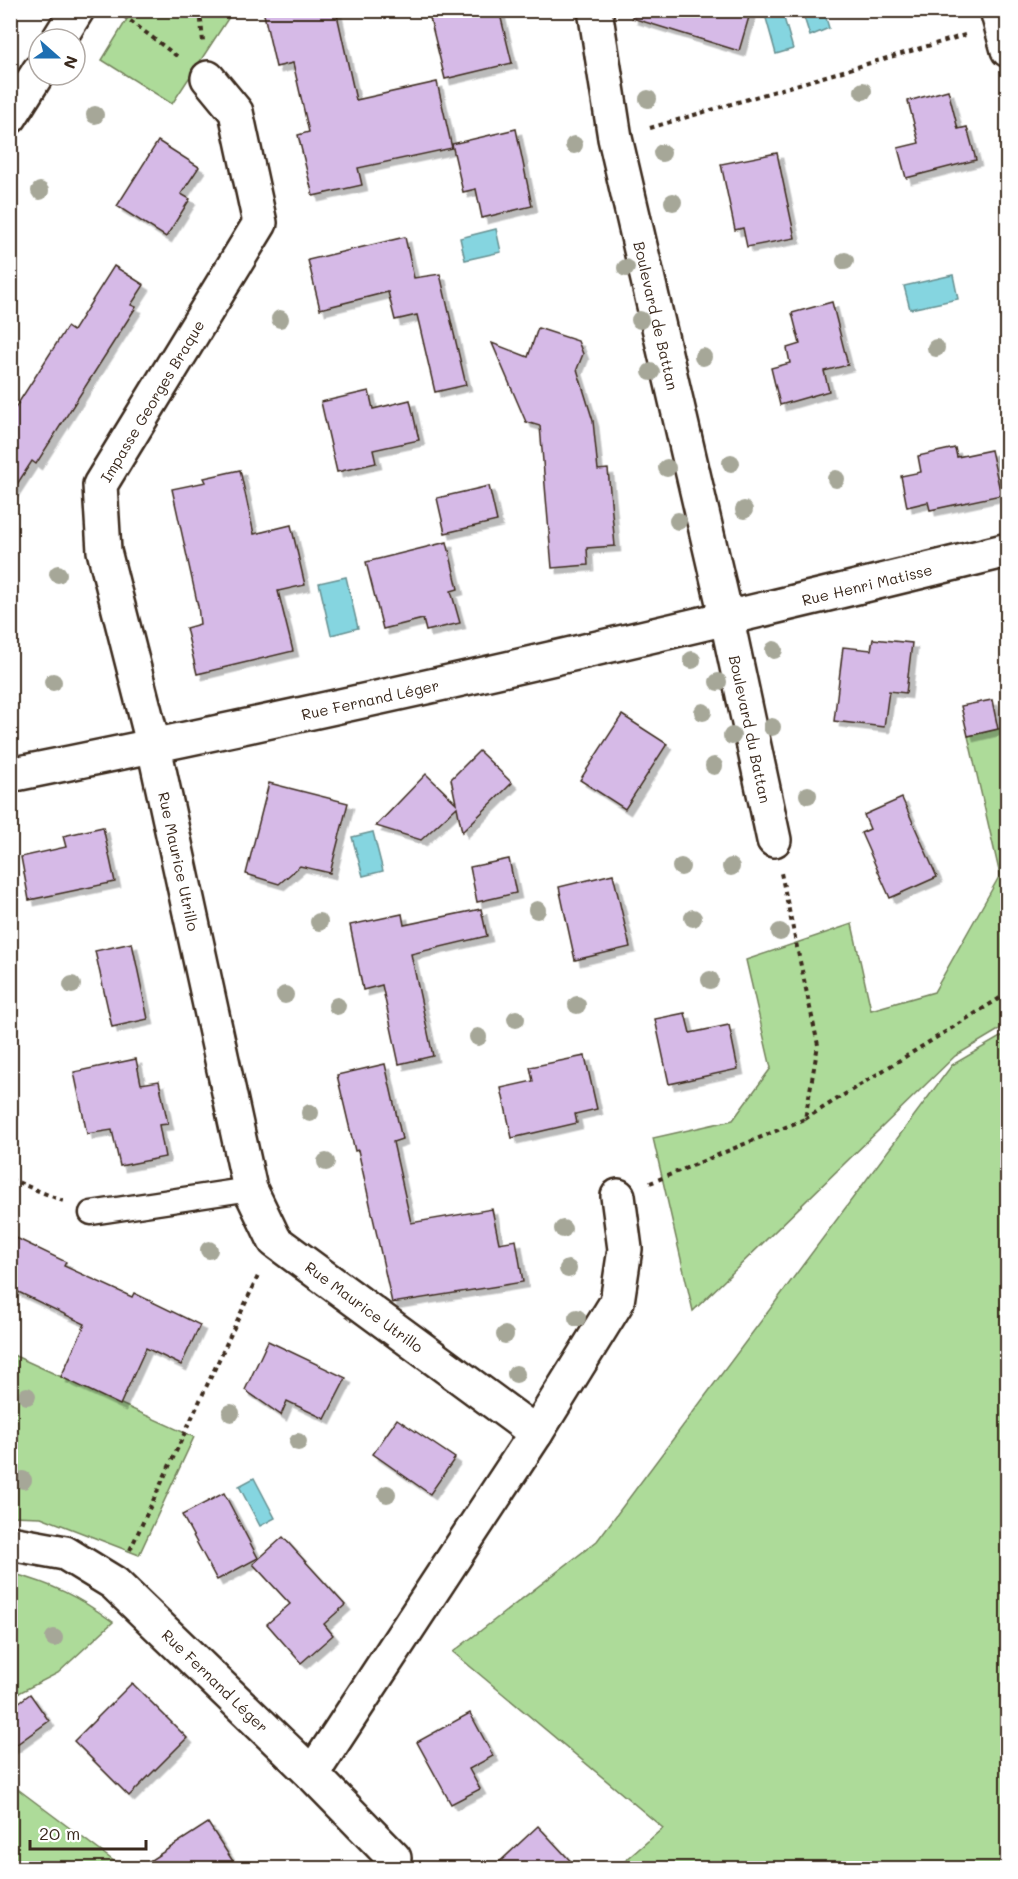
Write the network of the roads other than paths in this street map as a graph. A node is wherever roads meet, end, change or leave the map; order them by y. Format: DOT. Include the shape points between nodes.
graph roads {
  1 [pos="77,10"];
  2 [pos="595,10"];
  3 [pos="66,27"];
  4 [pos="208,78"];
  5 [pos="29,87"];
  6 [pos="10,117"];
  7 [pos="1008,550"];
  8 [pos="727,620"];
  9 [pos="154,747"];
  10 [pos="10,775"];
  11 [pos="774,840"];
  12 [pos="250,1189"];
  13 [pos="618,1196"];
  14 [pos="91,1214"];
  15 [pos="536,1433"];
  16 [pos="10,1543"];
  17 [pos="312,1774"];
  18 [pos="394,1858"];
  1 -- 3 [label="street"];
  2 -- 8 [label="street, Boulevard de Battan" via="615,138"];
  4 -- 9 [label="street, Impasse Georges Braque" via="236,112 260,223 100,484 104,551"];
  5 -- 6 [label="street"];
  7 -- 8 [label="street, Rue Henri Matisse"];
  8 -- 9 [label="street, Rue Fernand Léger"];
  8 -- 11 [label="street, Boulevard du Battan"];
  9 -- 10 [label="street, Rue Fernand Léger"];
  9 -- 12 [label="street, Rue Maurice Utrillo"];
  12 -- 14 [label="lane"];
  12 -- 15 [label="street, Rue Maurice Utrillo" via="275,1241"];
  13 -- 15 [label="street" via="625,1249 617,1302"];
  15 -- 17 [label="street"];
  16 -- 17 [label="street, Rue Fernand Léger" via="65,1553 114,1583"];
  17 -- 18 [label="street, Rue Fernand Léger"];
}
